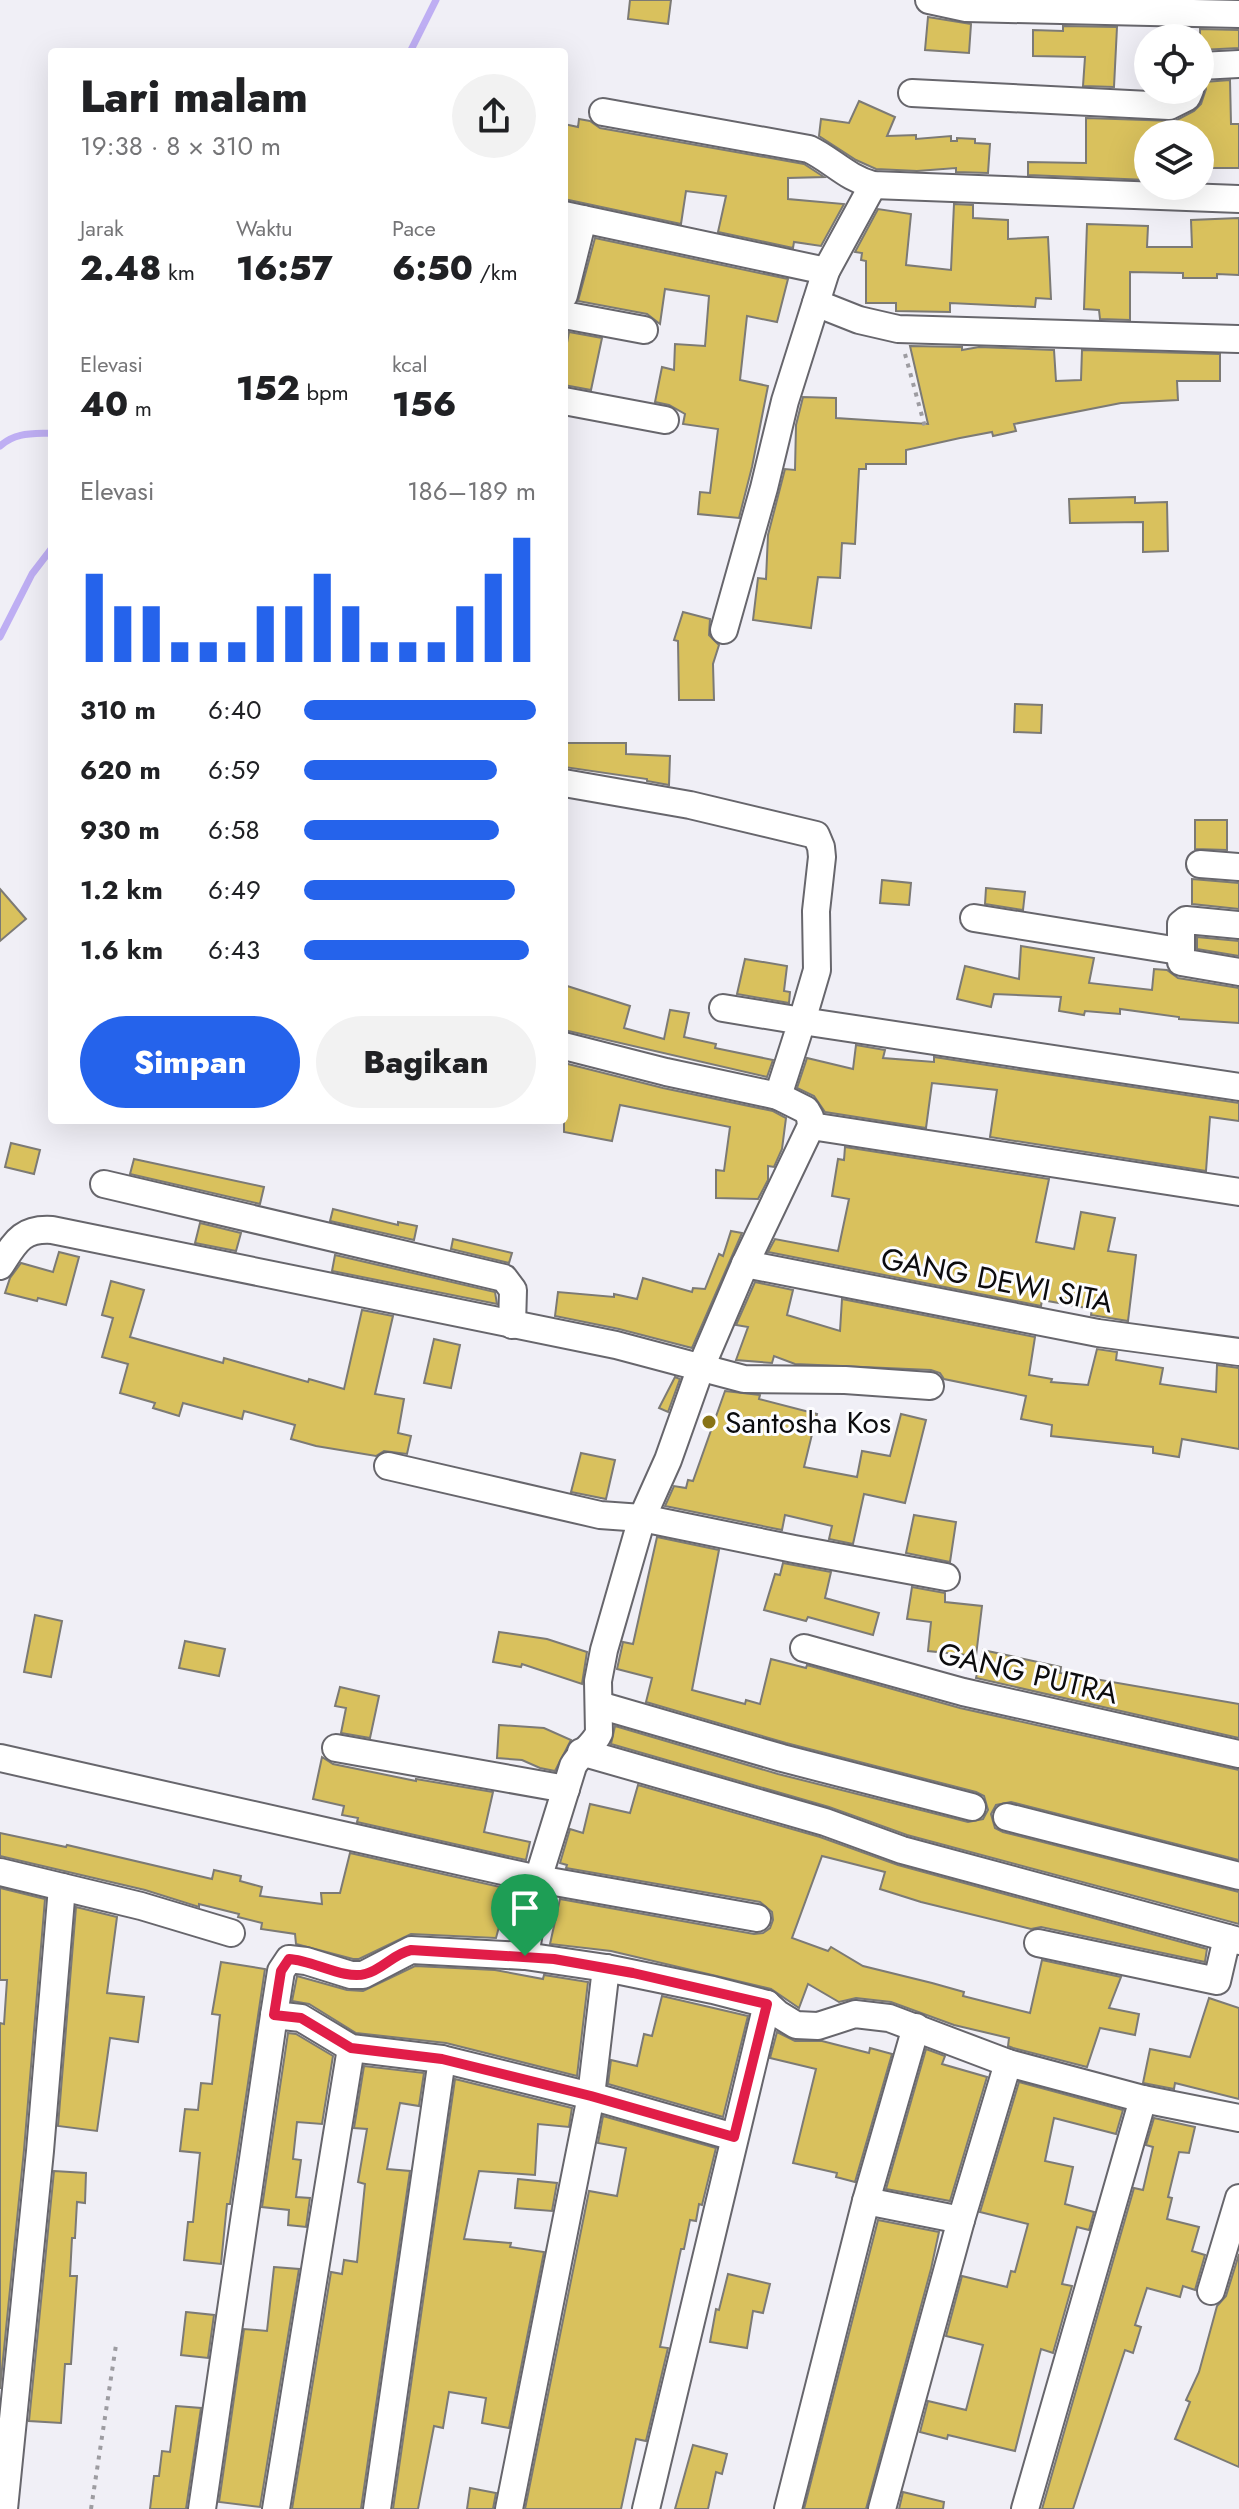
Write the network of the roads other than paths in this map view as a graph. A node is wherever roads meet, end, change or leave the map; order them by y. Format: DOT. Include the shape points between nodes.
graph roads {
  1 [pos="929,0"];
  2 [pos="1239,14"];
  3 [pos="1239,64"];
  4 [pos="1214,65"];
  5 [pos="912,93"];
  6 [pos="1173,104"];
  7 [pos="603,112"];
  8 [pos="873,185"];
  9 [pos="1239,199"];
  10 [pos="573,217"];
  11 [pos="568,260"];
  12 [pos="826,271"];
  13 [pos="816,303"];
  14 [pos="568,316"];
  15 [pos="644,330"];
  16 [pos="1238,339"];
  17 [pos="568,402"];
  18 [pos="665,420"];
  19 [pos="724,630"];
  20 [pos="568,784"];
  21 [pos="1200,864"];
  22 [pos="1239,867"];
  23 [pos="974,918"];
  24 [pos="1239,925"];
  25 [pos="1179,951"];
  26 [pos="1239,972"];
  27 [pos="723,1008"];
  28 [pos="802,1021"];
  29 [pos="568,1047"];
  30 [pos="1239,1087"];
  31 [pos="778,1096"];
  32 [pos="811,1126"];
  33 [pos="104,1184"];
  34 [pos="1239,1192"];
  35 [pos="745,1264"];
  36 [pos="0,1266"];
  37 [pos="512,1325"];
  38 [pos="1239,1352"];
  39 [pos="701,1367"];
  40 [pos="930,1386"];
  41 [pos="388,1466"];
  42 [pos="642,1518"];
  43 [pos="946,1577"];
  44 [pos="804,1648"];
  45 [pos="599,1705"];
  46 [pos="336,1748"];
  47 [pos="581,1752"];
  48 [pos="1239,1754"];
  49 [pos="0,1758"];
  50 [pos="566,1789"];
  51 [pos="972,1807"];
  52 [pos="1007,1817"];
  53 [pos="0,1872"];
  54 [pos="1239,1876"];
  55 [pos="538,1879"];
  56 [pos="62,1887"];
  57 [pos="757,1918"];
  58 [pos="231,1933"];
  59 [pos="1233,1939"];
  60 [pos="1038,1943"];
  61 [pos="525,1956"];
  62 [pos="606,1968"];
  63 [pos="1228,1984"];
  64 [pos="767,2004"];
  65 [pos="274,2015"];
  66 [pos="916,2027"];
  67 [pos="351,2048"];
  68 [pos="442,2059"];
  69 [pos="1008,2063"];
  70 [pos="591,2096"];
  71 [pos="1143,2099"];
  72 [pos="1239,2118"];
  73 [pos="734,2137"];
  74 [pos="1239,2198"];
  75 [pos="866,2201"];
  76 [pos="961,2220"];
  77 [pos="1211,2291"];
  78 [pos="4,2509"];
  79 [pos="202,2509"];
  80 [pos="276,2509"];
  81 [pos="377,2509"];
  82 [pos="509,2509"];
  83 [pos="646,2509"];
  84 [pos="788,2509"];
  85 [pos="882,2509"];
  86 [pos="1025,2509"];
  1 -- 2 [label="street" via="966,8"];
  3 -- 4 [label="street"];
  5 -- 6 [label="street"];
  7 -- 8 [label="street" via="809,149"];
  8 -- 9 [label="street"];
  8 -- 12 [label="street"];
  10 -- 11 [label="street"];
  10 -- 12 [label="street"];
  12 -- 13 [label="street"];
  13 -- 16 [label="street" via="898,329"];
  13 -- 19 [label="street"];
  14 -- 15 [label="street"];
  17 -- 18 [label="street"];
  20 -- 28 [label="street" via="816,835 822,857 817,970"];
  21 -- 22 [label="street"];
  23 -- 25 [label="street"];
  24 -- 25 [label="street" via="1186,920"];
  25 -- 26 [label="street" via="1181,962"];
  27 -- 28 [label="street"];
  28 -- 30 [label="street"];
  28 -- 31 [label="street"];
  29 -- 31 [label="street"];
  31 -- 32 [label="street" via="806,1110"];
  32 -- 34 [label="street"];
  32 -- 35 [label="street"];
  33 -- 37 [label="street" via="504,1278 513,1290"];
  35 -- 38 [label="street, GANG DEWI SITA" via="1098,1333"];
  35 -- 39 [label="street"];
  36 -- 37 [label="street" via="28,1232 52,1230"];
  37 -- 39 [label="street"];
  39 -- 40 [label="street" via="744,1379"];
  39 -- 42 [label="street"];
  41 -- 42 [label="street" via="600,1515"];
  42 -- 43 [label="street"];
  42 -- 45 [label="street" via="604,1650"];
  44 -- 48 [label="street, GANG PUTRA" via="963,1692"];
  45 -- 47 [label="street" via="597,1738"];
  45 -- 51 [label="street"];
  46 -- 50 [label="street"];
  47 -- 50 [label="street"];
  47 -- 59 [label="street" via="825,1822 902,1850"];
  49 -- 55 [label="street"];
  50 -- 55 [label="street"];
  52 -- 54 [label="street"];
  53 -- 56 [label="street"];
  55 -- 57 [label="street"];
  55 -- 61 [label="street"];
  56 -- 58 [label="street"];
  56 -- 78 [label="street"];
  59 -- 63 [label="street"];
  60 -- 63 [label="street"];
  61 -- 62 [label="street"];
  61 -- 65 [label="street" via="411,1950 363,1975 289,1959 281,1971"];
  62 -- 64 [label="street"];
  62 -- 70 [label="street"];
  64 -- 66 [label="street" via="796,2025 818,2026 866,2014"];
  64 -- 73 [label="street"];
  65 -- 67 [label="street" via="301,2018"];
  65 -- 79 [label="street"];
  66 -- 69 [label="street"];
  66 -- 75 [label="street"];
  67 -- 68 [label="street"];
  67 -- 80 [label="street"];
  68 -- 70 [label="street"];
  68 -- 81 [label="street"];
  69 -- 71 [label="street"];
  69 -- 76 [label="street"];
  70 -- 73 [label="street"];
  70 -- 82 [label="street"];
  71 -- 72 [label="street"];
  71 -- 86 [label="street"];
  73 -- 83 [label="street"];
  74 -- 77 [label="street"];
  75 -- 76 [label="street"];
  75 -- 84 [label="street"];
  76 -- 85 [label="street"];
}
